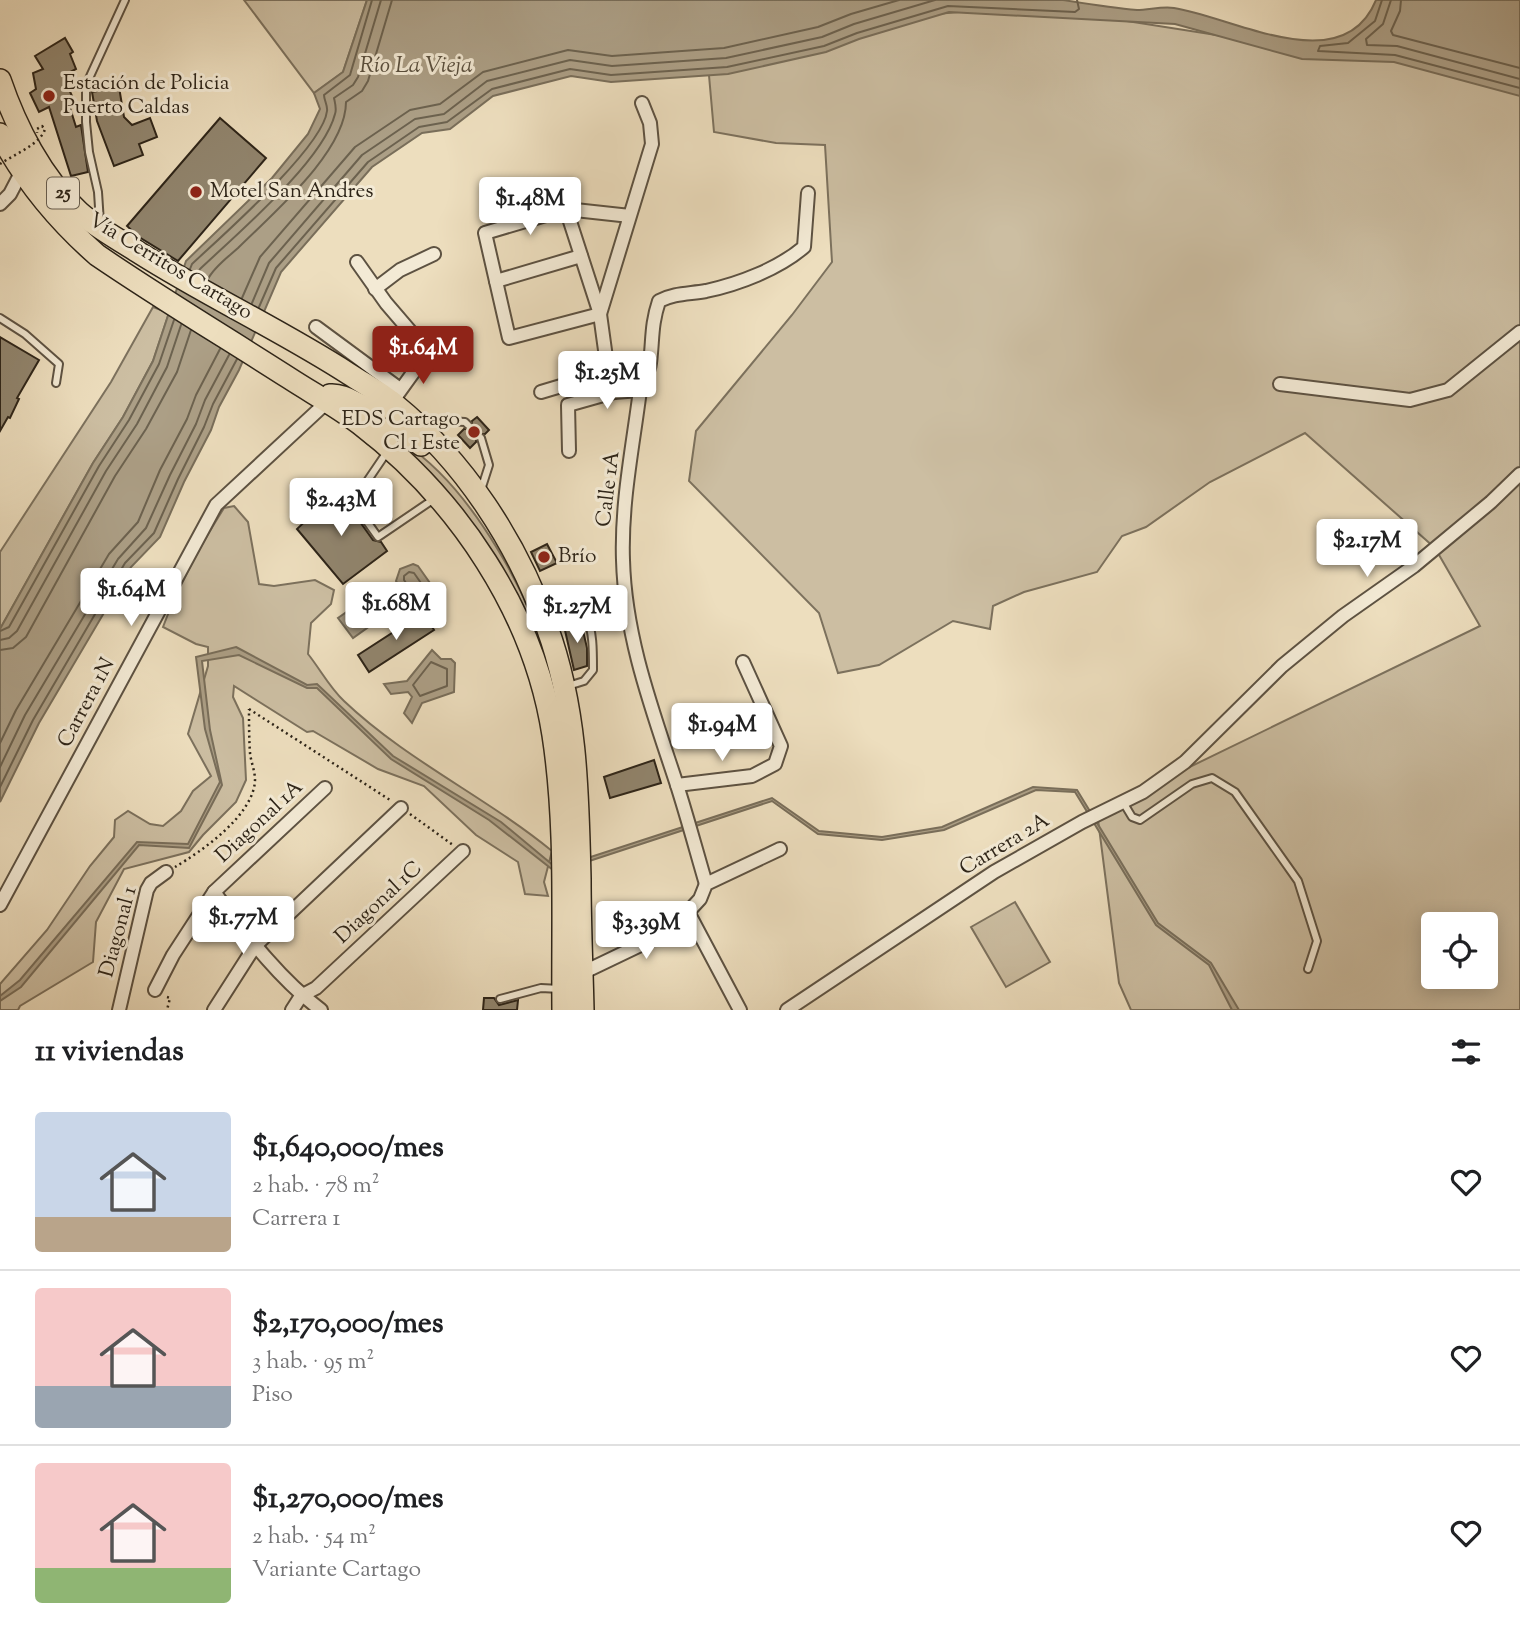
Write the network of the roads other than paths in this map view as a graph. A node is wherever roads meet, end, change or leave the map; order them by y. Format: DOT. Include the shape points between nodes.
graph roads {
  1 [pos="125,0"];
  2 [pos="0,80"];
  3 [pos="642,103"];
  4 [pos="0,134"];
  5 [pos="22,171"];
  6 [pos="808,193"];
  7 [pos="10,194"];
  8 [pos="39,196"];
  9 [pos="0,204"];
  10 [pos="566,209"];
  11 [pos="630,216"];
  12 [pos="100,229"];
  13 [pos="433,254"];
  14 [pos="581,256"];
  15 [pos="357,262"];
  16 [pos="496,281"];
  17 [pos="375,289"];
  18 [pos="600,314"];
  19 [pos="0,318"];
  20 [pos="316,327"];
  21 [pos="1520,332"];
  22 [pos="608,372"];
  23 [pos="56,383"];
  24 [pos="1280,384"];
  25 [pos="640,390"];
  26 [pos="541,392"];
  27 [pos="614,392"];
  28 [pos="316,395"];
  29 [pos="396,395"];
  30 [pos="468,425"];
  31 [pos="423,430"];
  32 [pos="481,438"];
  33 [pos="382,441"];
  34 [pos="443,451"];
  35 [pos="569,451"];
  36 [pos="1520,474"];
  37 [pos="438,496"];
  38 [pos="479,497"];
  39 [pos="536,598"];
  40 [pos="744,662"];
  41 [pos="565,687"];
  42 [pos="677,785"];
  43 [pos="325,788"];
  44 [pos="1117,805"];
  45 [pos="401,807"];
  46 [pos="780,849"];
  47 [pos="463,851"];
  48 [pos="571,852"];
  49 [pos="166,872"];
  50 [pos="571,876"];
  51 [pos="706,884"];
  52 [pos="214,892"];
  53 [pos="0,905"];
  54 [pos="688,912"];
  55 [pos="255,946"];
  56 [pos="1308,968"];
  57 [pos="582,973"];
  58 [pos="155,990"];
  59 [pos="301,996"];
  60 [pos="500,999"];
  61 [pos="562,1000"];
  62 [pos="118,1010"];
  63 [pos="214,1010"];
  64 [pos="292,1010"];
  65 [pos="321,1010"];
  66 [pos="583,1010"];
  67 [pos="740,1010"];
  68 [pos="787,1010"];
  1 -- 12 [label="lane" via="86,85 86,122"];
  2 -- 12 [label="highway, Vía Cerritos Cartago / 25" via="18,124 50,177"];
  3 -- 11 [label="street" via="652,144"];
  4 -- 5 [label="highway, Vía Cerritos Cartago / 25"];
  5 -- 7 [label="street"];
  5 -- 8 [label="highway, Vía Cerritos Cartago / 25"];
  6 -- 25 [label="street, Calle 1A" via="804,247 794,256 750,277 659,301 652,322 650,365"];
  7 -- 8 [label="street"];
  7 -- 9 [label="street"];
  8 -- 28 [label="highway, Vía Cerritos Cartago / 25" via="97,255"];
  10 -- 11 [label="street"];
  10 -- 14 [label="street"];
  10 -- 16 [label="street" via="485,233"];
  11 -- 18 [label="street"];
  12 -- 29 [label="highway, Vía Cerritos Cartago / 25"];
  13 -- 17 [label="street"];
  14 -- 16 [label="street"];
  14 -- 18 [label="street"];
  15 -- 17 [label="street"];
  16 -- 18 [label="street" via="509,338"];
  17 -- 29 [label="street" via="428,352"];
  18 -- 22 [label="street"];
  19 -- 23 [label="lane" via="59,364"];
  20 -- 29 [label="street"];
  21 -- 24 [label="street" via="1448,390 1410,400"];
  22 -- 26 [label="street"];
  22 -- 27 [label="street"];
  25 -- 27 [label="street"];
  25 -- 42 [label="street, Calle 1A" via="622,536 624,588 645,692"];
  27 -- 35 [label="street" via="568,405"];
  28 -- 29 [label="highway" via="340,394 372,410 383,408"];
  28 -- 33 [label="highway, 25"];
  28 -- 53 [label="street, Carrera 1N" via="216,505"];
  29 -- 31 [label="highway, 25"];
  30 -- 31 [label="lane" via="447,421"];
  31 -- 34 [label="highway, 25"];
  32 -- 38 [label="lane" via="489,465"];
  33 -- 34 [label="highway" via="390,428 404,430 423,447"];
  33 -- 37 [label="highway, 25"];
  33 -- 37 [label="lane" via="353,502 378,537"];
  34 -- 38 [label="highway, 25"];
  36 -- 44 [label="street, Carrera 2A" via="1414,566 1282,666 1185,762"];
  37 -- 48 [label="highway, 25" via="490,568 535,666 553,733"];
  38 -- 39 [label="highway, 25"];
  39 -- 41 [label="highway, 25"];
  39 -- 41 [label="lane" via="557,598 579,607 591,627 593,670 584,681"];
  40 -- 42 [label="street" via="780,746 775,764 752,776"];
  41 -- 48 [label="highway, 25" via="576,766"];
  42 -- 51 [label="street, Calle 1A"];
  43 -- 52 [label="street, Diagonal 1A"];
  44 -- 56 [label="lane" via="1140,820 1192,784 1212,778 1236,792 1298,881 1317,941"];
  44 -- 68 [label="street, Carrera 2A" via="994,872"];
  45 -- 55 [label="street"];
  46 -- 51 [label="street"];
  47 -- 59 [label="street, Diagonal 1C" via="316,988"];
  48 -- 50 [label="highway, 25"];
  49 -- 62 [label="street, Diagonal 1" via="147,890"];
  50 -- 57 [label="highway, 25"];
  50 -- 61 [label="highway, 25"];
  51 -- 54 [label="street"];
  52 -- 55 [label="street"];
  52 -- 58 [label="street, Diagonal 1A"];
  54 -- 57 [label="street" via="655,938"];
  54 -- 67 [label="street"];
  55 -- 59 [label="street"];
  55 -- 63 [label="street"];
  57 -- 66 [label="highway, 25"];
  59 -- 64 [label="street, Diagonal 1C"];
  59 -- 65 [label="street"];
  60 -- 61 [label="lane" via="541,988"];
}
